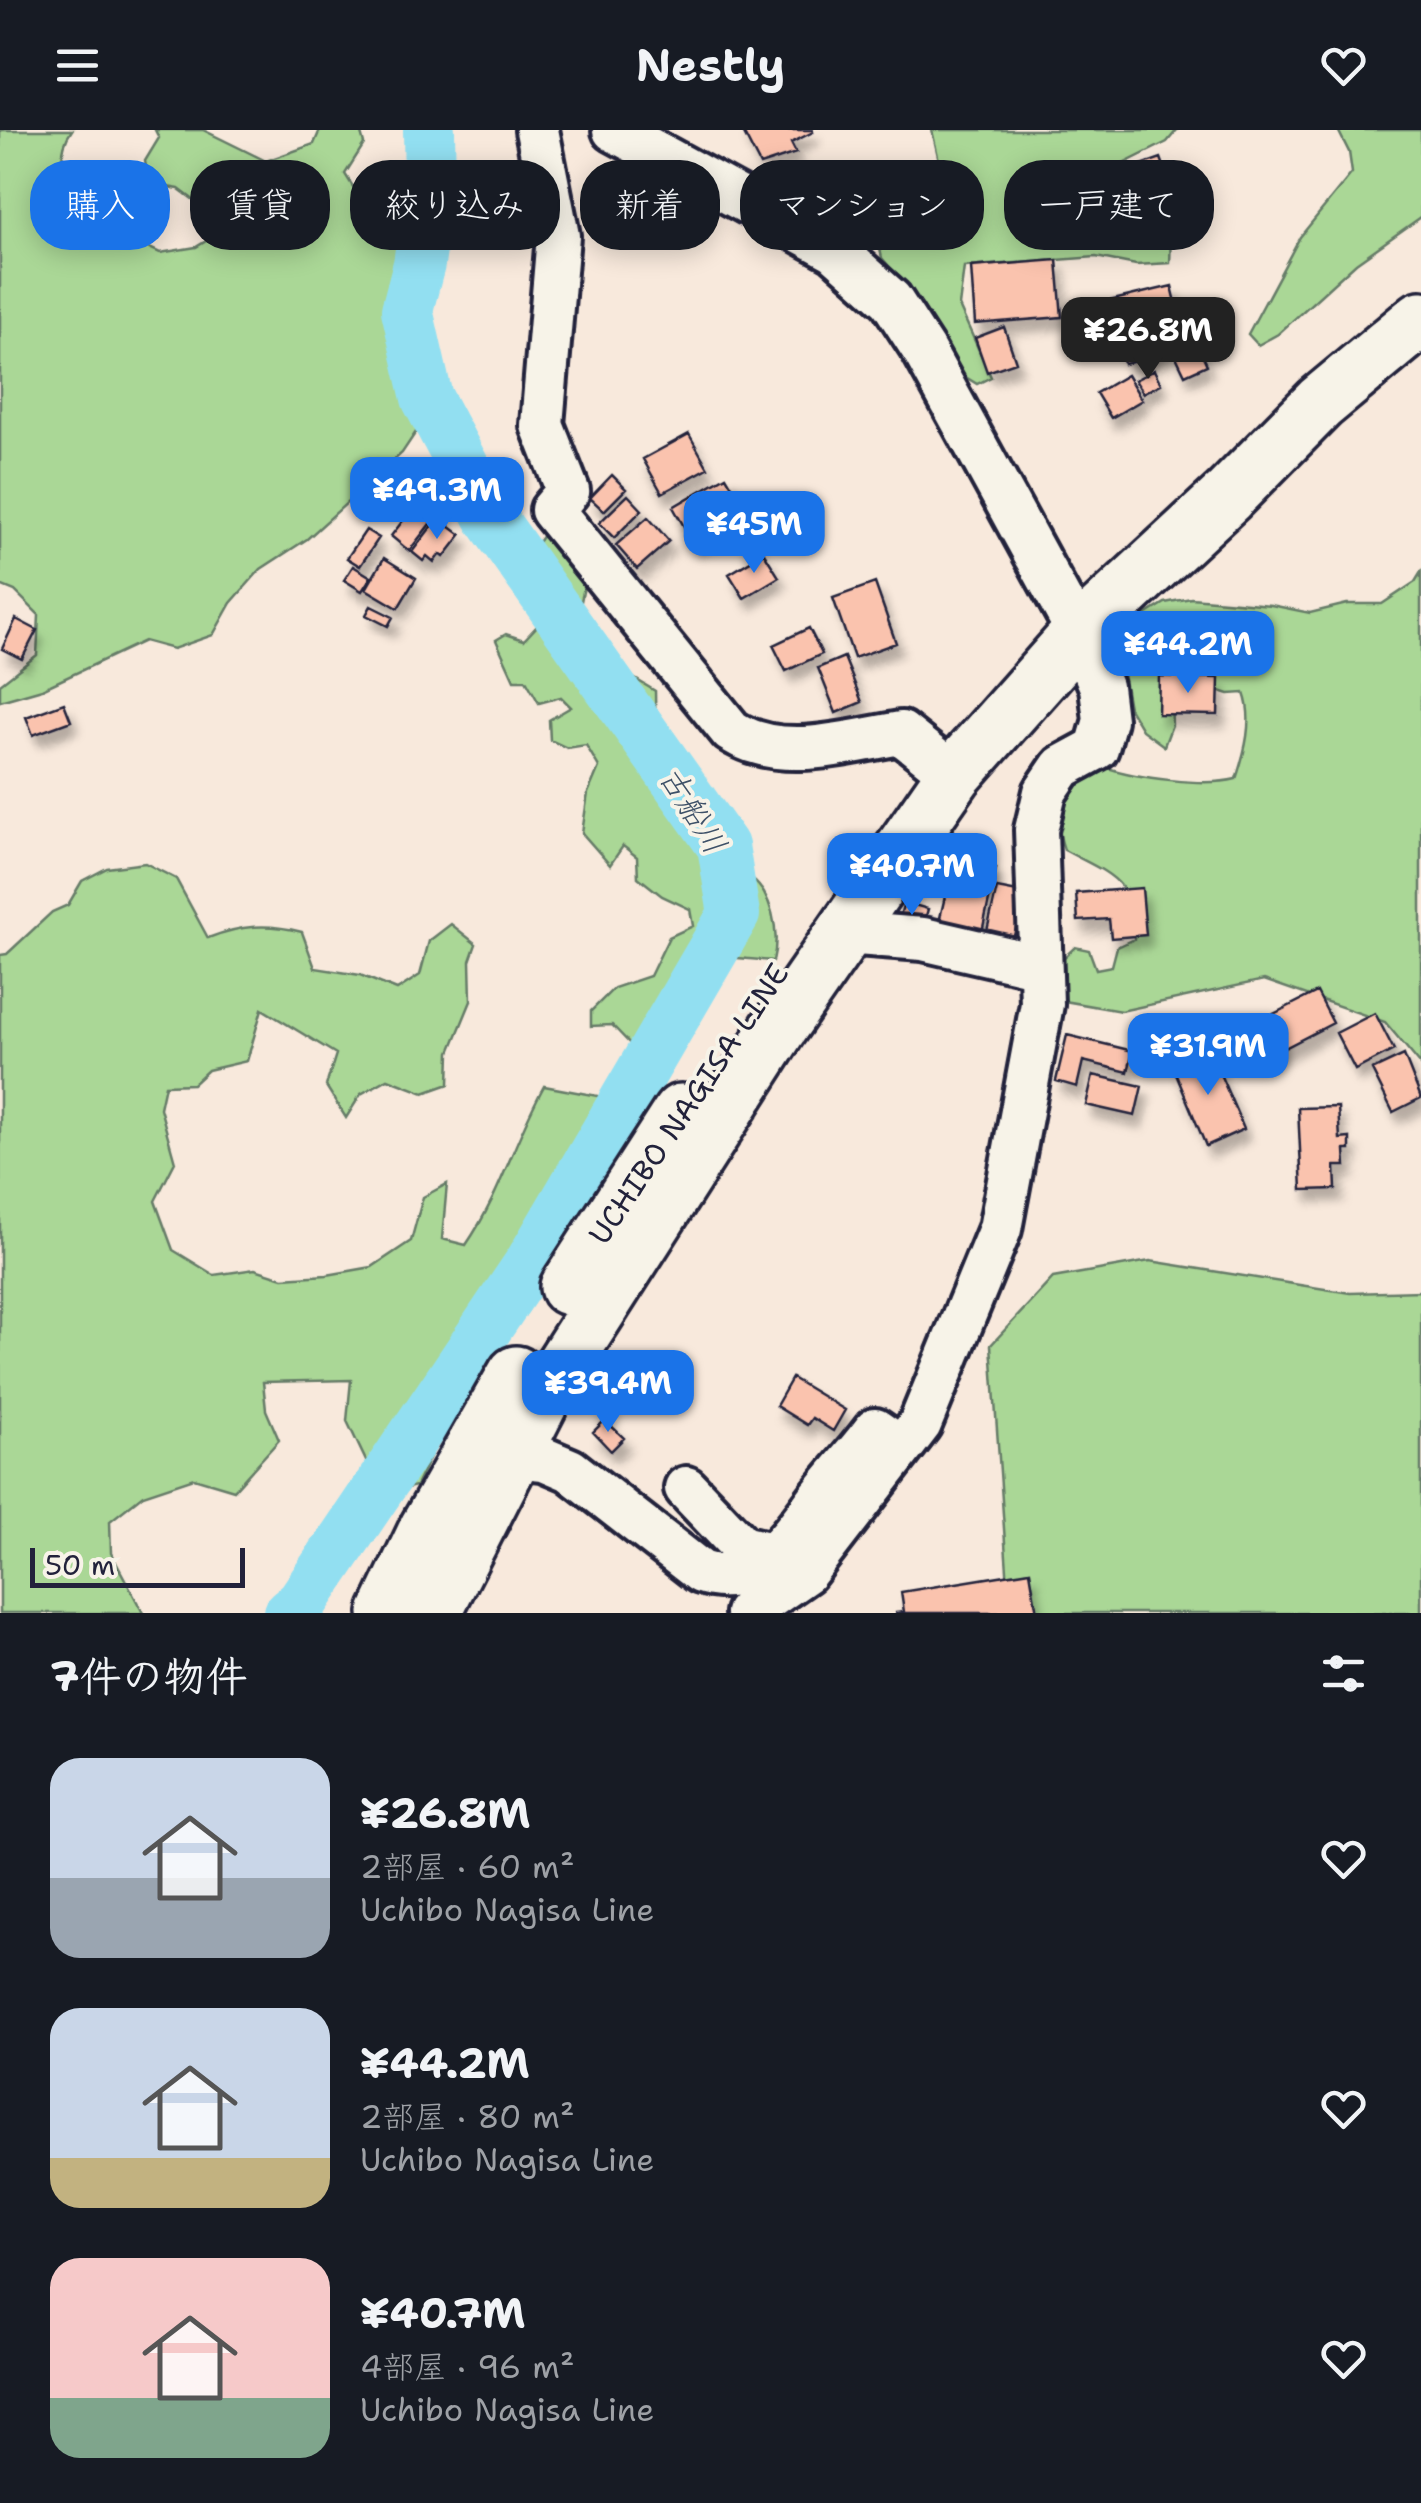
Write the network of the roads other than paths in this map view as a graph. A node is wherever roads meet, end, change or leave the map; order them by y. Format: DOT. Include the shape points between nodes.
graph roads {
  1 [pos="537,130"];
  2 [pos="614,130"];
  3 [pos="1421,319"];
  4 [pos="1071,620"];
  5 [pos="942,765"];
  6 [pos="844,933"];
  7 [pos="1040,966"];
  8 [pos="901,1448"];
  9 [pos="513,1456"];
  10 [pos="686,1488"];
  11 [pos="772,1554"];
  12 [pos="428,1605"];
  13 [pos="748,1613"];
  1 -- 5 [label="street" via="558,236 542,424 568,490 552,510 731,731 755,746 809,748 901,733"];
  2 -- 4 [label="street" via="835,250 891,300"];
  3 -- 4 [label="highway, UCHIBO NAGISA LINE"];
  4 -- 5 [label="highway, UCHIBO NAGISA LINE"];
  4 -- 7 [label="street" via="1101,687 1104,720 1097,748 1062,767 1045,792 1036,830"];
  5 -- 6 [label="highway, UCHIBO NAGISA LINE"];
  5 -- 12 [label="highway, UCHIBO NAGISA LINE" via="840,878 627,1190 427,1529"];
  6 -- 7 [label="street" via="922,939"];
  6 -- 9 [label="highway, UCHIBO NAGISA LINE" via="624,1268"];
  7 -- 8 [label="street" via="1042,1004 1000,1229 920,1424"];
  8 -- 11 [label="street" via="875,1430 789,1542"];
  8 -- 13 [label="street" via="806,1572"];
  9 -- 11 [label="street" via="570,1470 701,1572 736,1575"];
  9 -- 12 [label="highway, UCHIBO NAGISA LINE"];
  10 -- 11 [label="street" via="742,1546"];
}
